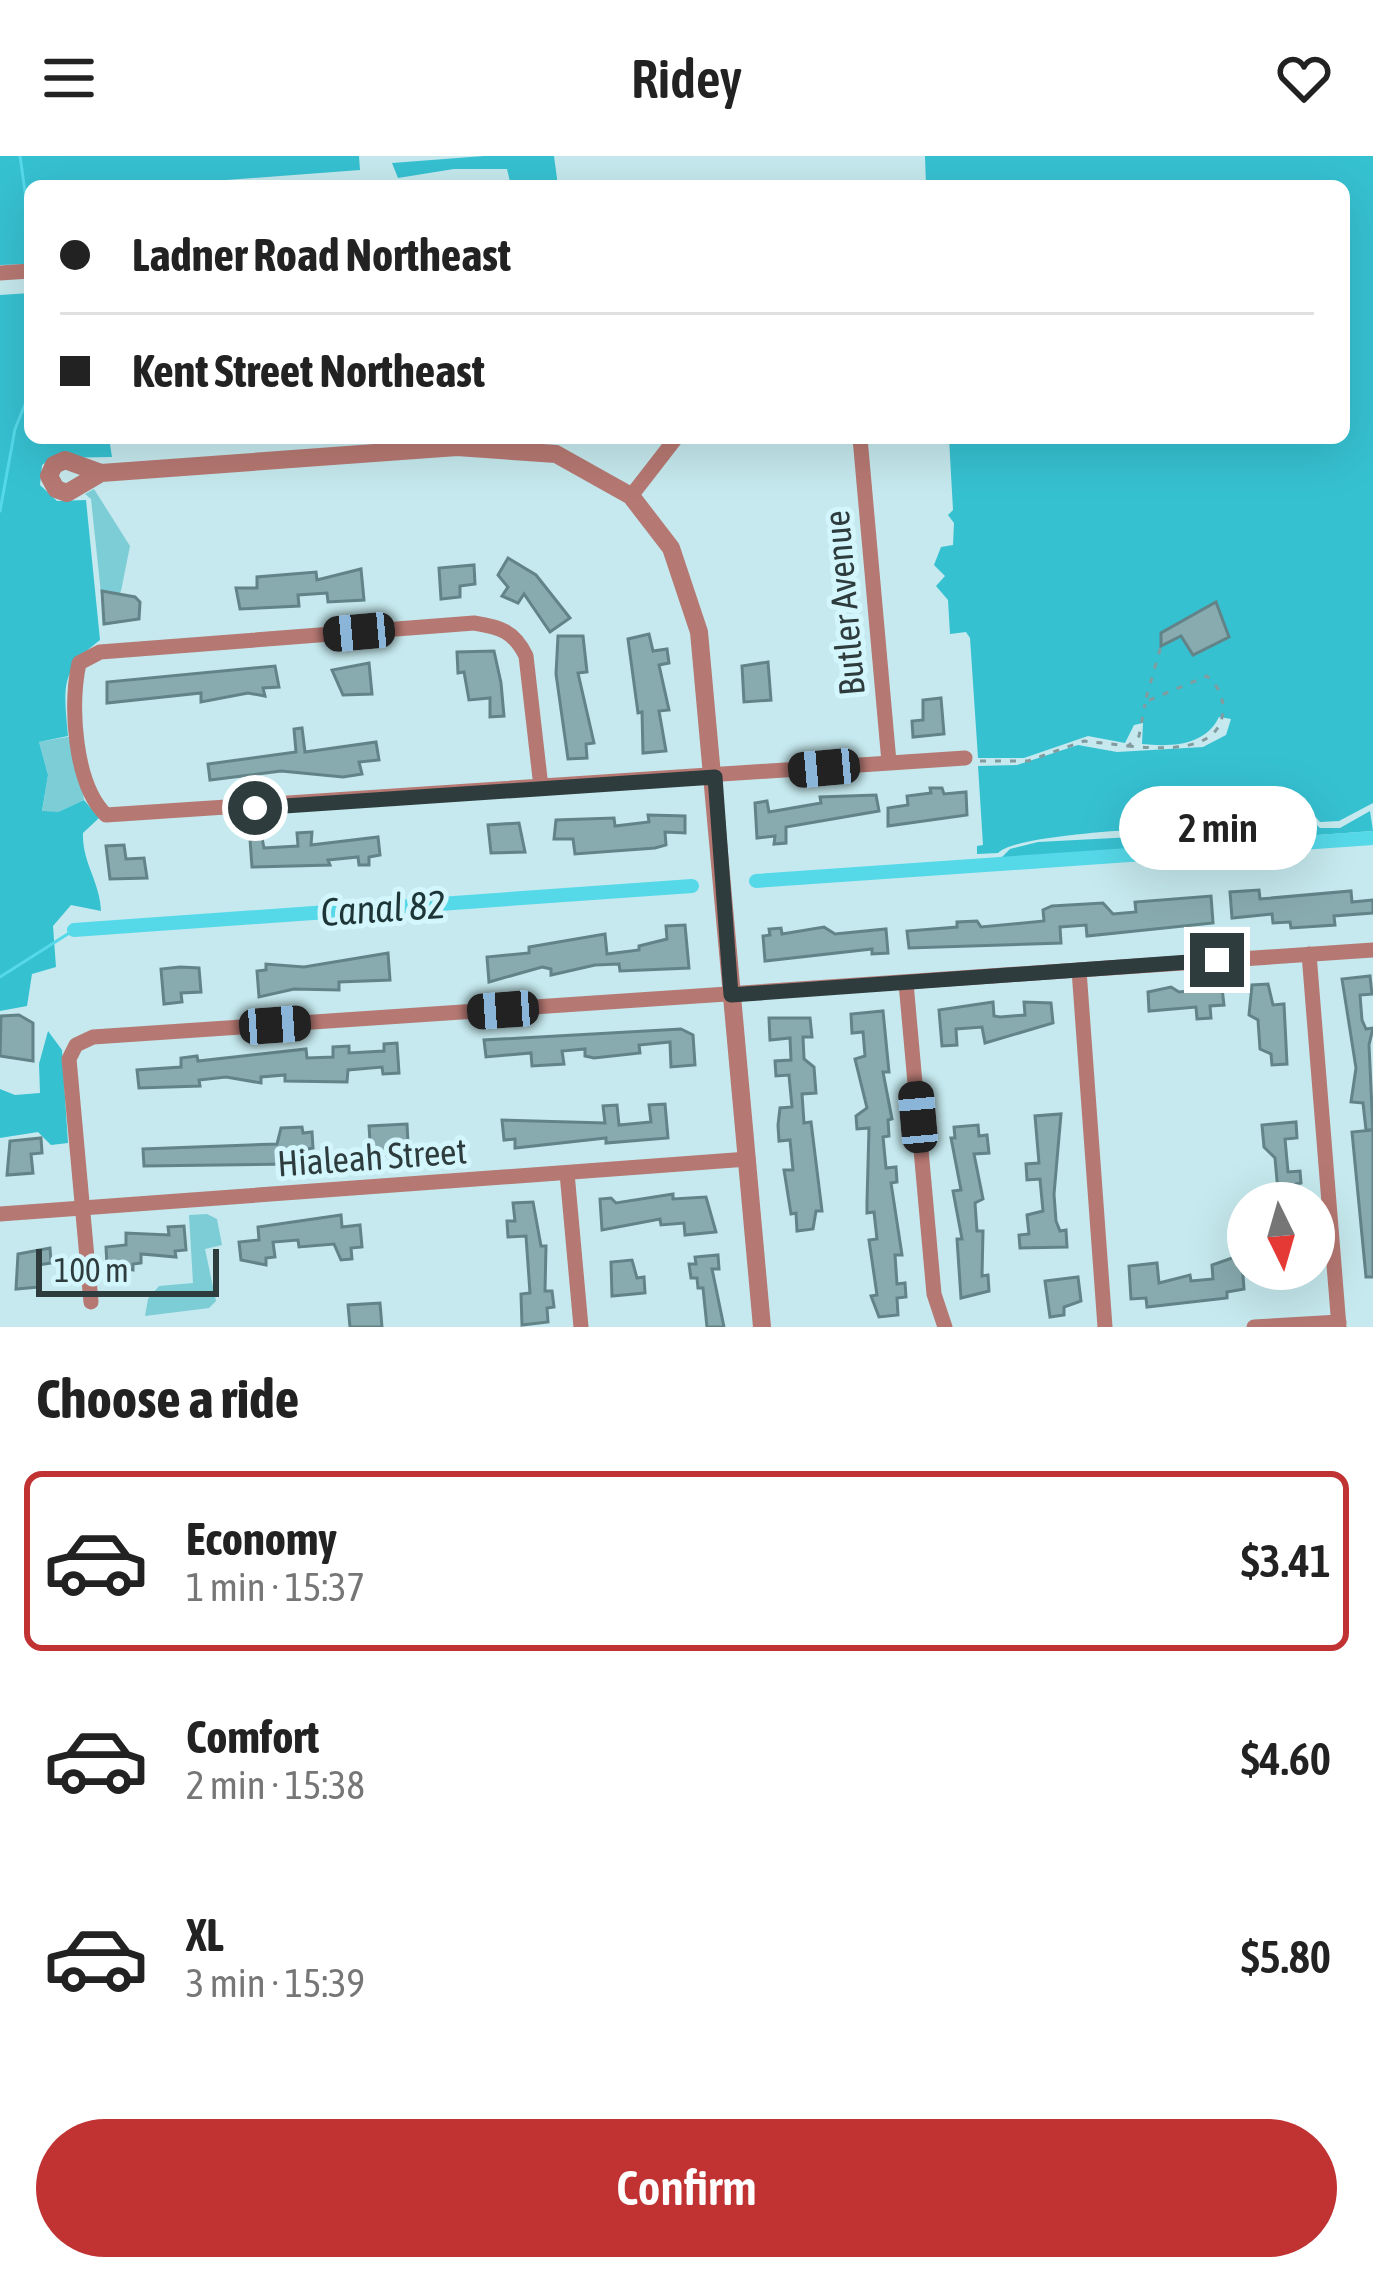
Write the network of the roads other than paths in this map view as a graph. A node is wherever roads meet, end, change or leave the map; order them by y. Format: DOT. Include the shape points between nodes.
graph roads {
  1 [pos="671,444"];
  2 [pos="861,444"];
  3 [pos="376,445"];
  4 [pos="101,473"];
  5 [pos="631,496"];
  6 [pos="965,758"];
  7 [pos="889,762"];
  8 [pos="715,777"];
  9 [pos="541,787"];
  10 [pos="1373,950"];
  11 [pos="1309,954"];
  12 [pos="1079,970"];
  13 [pos="906,983"];
  14 [pos="731,995"];
  15 [pos="748,1159"];
  16 [pos="567,1173"];
  17 [pos="81,1208"];
  18 [pos="0,1214"];
  19 [pos="91,1302"];
  20 [pos="1339,1324"];
  21 [pos="581,1327"];
  22 [pos="762,1327"];
  23 [pos="945,1327"];
  24 [pos="1105,1327"];
  25 [pos="1254,1327"];
  1 -- 5 [label="street"];
  2 -- 7 [label="street, Butler Avenue"];
  3 -- 4 [label="street"];
  3 -- 5 [label="street" via="556,454"];
  5 -- 8 [label="street" via="671,548 699,632"];
  6 -- 7 [label="street"];
  7 -- 8 [label="street"];
  8 -- 9 [label="street"];
  8 -- 14 [label="street"];
  9 -- 9 [label="street" via="106,814 87,796 74,687 80,663 100,652 498,626 526,656"];
  10 -- 11 [label="street"];
  11 -- 12 [label="street"];
  11 -- 20 [label="street"];
  12 -- 13 [label="street"];
  12 -- 24 [label="street"];
  13 -- 14 [label="street"];
  13 -- 23 [label="street" via="934,1294"];
  14 -- 15 [label="street"];
  14 -- 17 [label="street" via="93,1037 69,1059"];
  15 -- 16 [label="street, Hialeah Street"];
  15 -- 22 [label="street"];
  16 -- 17 [label="street, Hialeah Street"];
  16 -- 21 [label="street"];
  17 -- 18 [label="street, Hialeah Street"];
  17 -- 19 [label="street"];
  20 -- 25 [label="street"];
}
